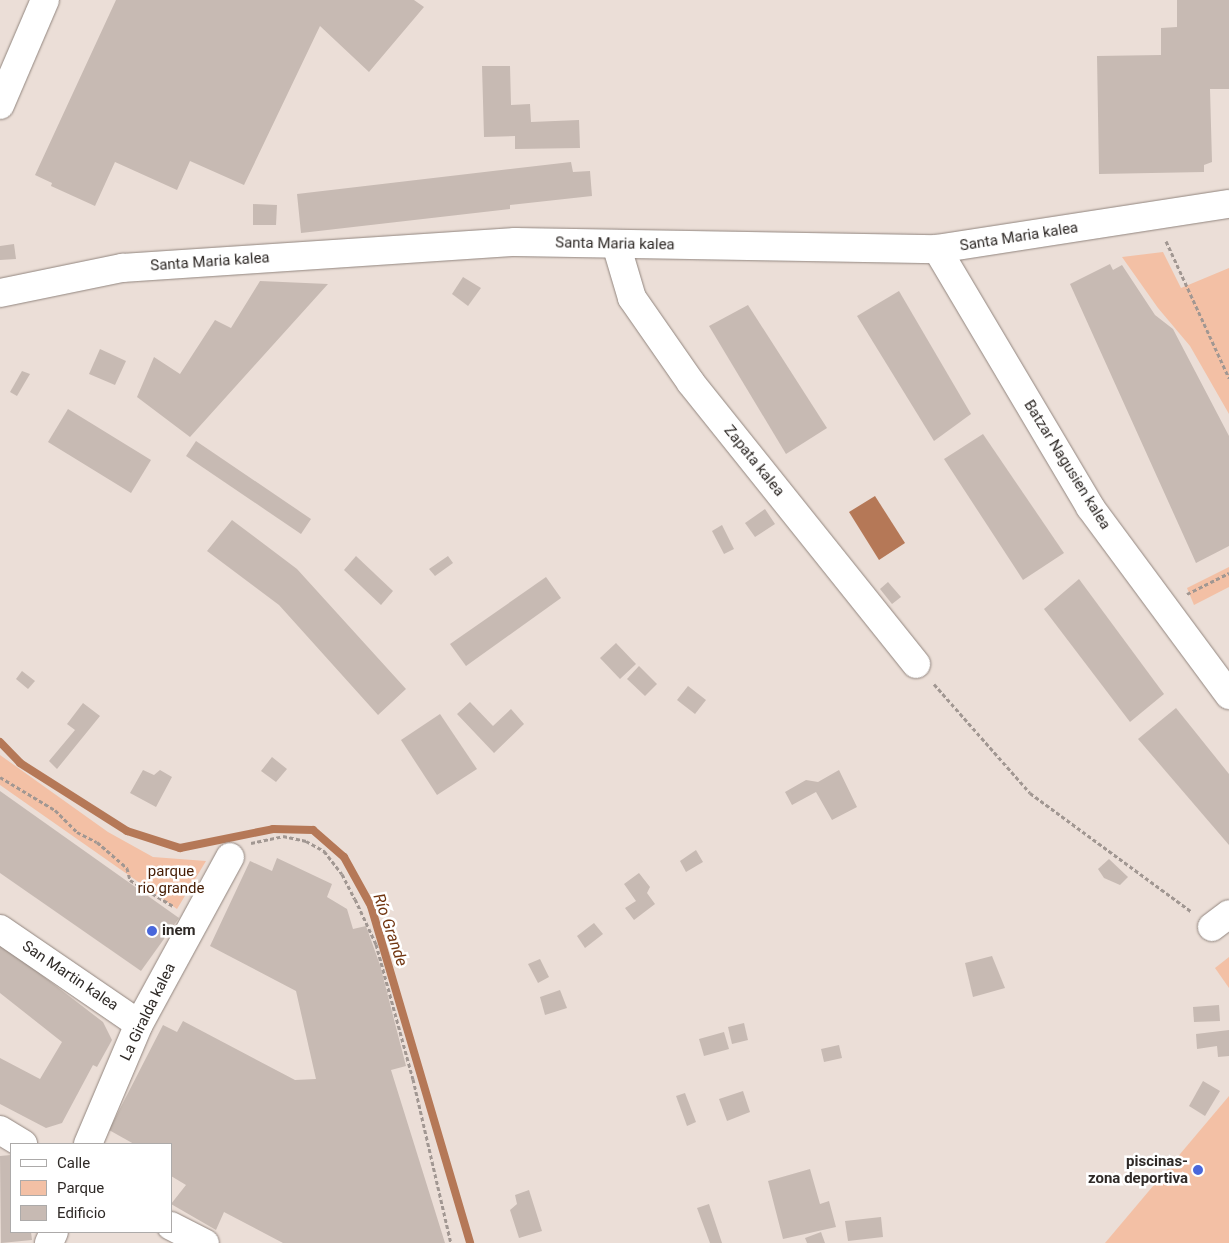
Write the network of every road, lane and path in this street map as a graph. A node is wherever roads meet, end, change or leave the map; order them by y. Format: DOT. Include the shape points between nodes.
graph roads {
  1 [pos="45,0"];
  2 [pos="0,105"];
  3 [pos="1229,204"];
  4 [pos="1155,215"];
  5 [pos="616,244"];
  6 [pos="937,249"];
  7 [pos="0,293"];
  8 [pos="1229,378"];
  9 [pos="1229,573"];
  10 [pos="1162,605"];
  11 [pos="916,664"];
  12 [pos="1229,695"];
  13 [pos="0,777"];
  14 [pos="238,851"];
  15 [pos="177,909"];
  16 [pos="1221,921"];
  17 [pos="0,929"];
  18 [pos="139,1024"];
  19 [pos="0,1130"];
  20 [pos="21,1143"];
  21 [pos="88,1143"];
  22 [pos="172,1227"];
  23 [pos="204,1243"];
  24 [pos="451,1243"];
  1 -- 2 [label="street"];
  3 -- 4 [label="street, Santa Maria kalea"];
  4 -- 6 [label="street, Santa Maria kalea"];
  4 -- 8 [label="path"];
  5 -- 6 [label="street, Santa Maria kalea"];
  5 -- 7 [label="street, Santa Maria kalea" via="515,242 122,268"];
  5 -- 11 [label="street, Zapata kalea" via="632,298 691,383"];
  6 -- 10 [label="street, Batzar Nagusien kalea" via="1090,507"];
  9 -- 10 [label="path"];
  10 -- 12 [label="street, Batzar Nagusien kalea"];
  11 -- 16 [label="path" via="1030,792"];
  13 -- 15 [label="path" via="55,810 77,832 97,842 127,868 130,880"];
  14 -- 18 [label="street, La Giralda kalea"];
  14 -- 24 [label="path" via="283,836 306,840 324,851 342,874 378,953 413,1079"];
  17 -- 18 [label="street, San Martin kalea"];
  18 -- 21 [label="street, La Giralda kalea"];
  19 -- 20 [label="street"];
  22 -- 23 [label="street"];
}
